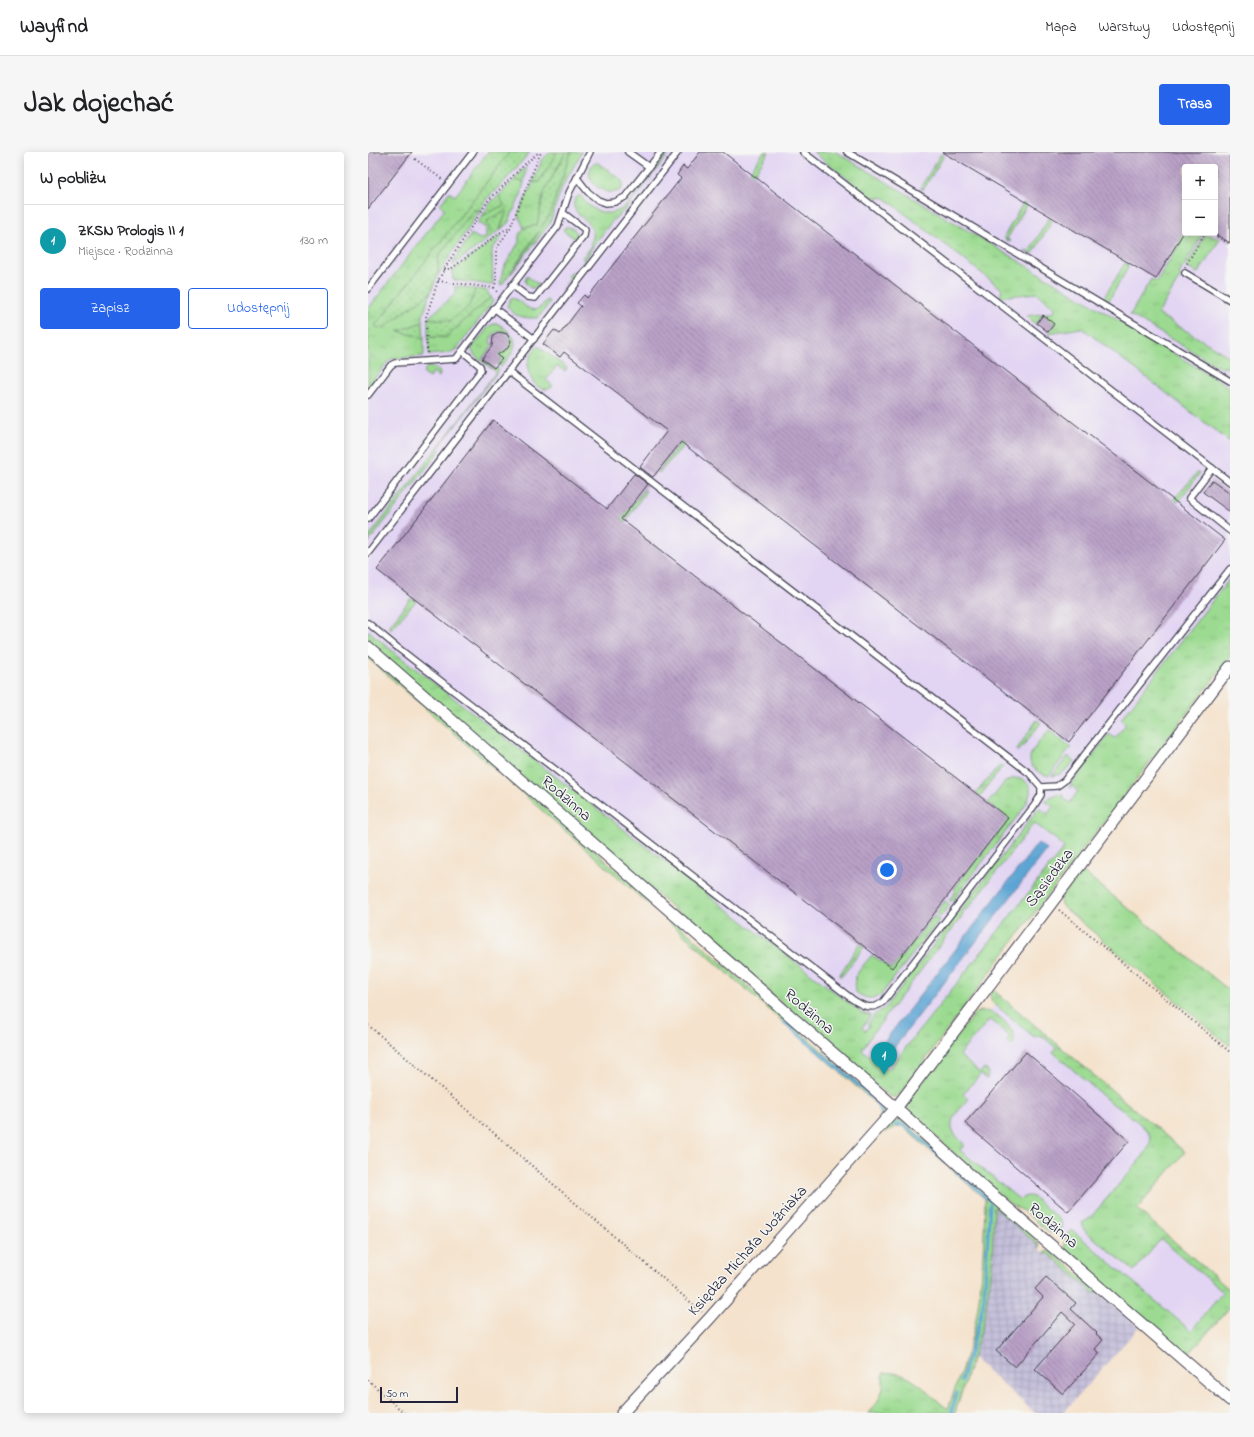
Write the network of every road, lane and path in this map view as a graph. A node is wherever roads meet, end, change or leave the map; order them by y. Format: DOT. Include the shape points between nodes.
graph roads {
  1 [pos="473,152"];
  2 [pos="540,152"];
  3 [pos="590,152"];
  4 [pos="628,152"];
  5 [pos="661,152"];
  6 [pos="678,152"];
  7 [pos="803,152"];
  8 [pos="847,152"];
  9 [pos="415,158"];
  10 [pos="649,167"];
  11 [pos="577,178"];
  12 [pos="443,180"];
  13 [pos="563,213"];
  14 [pos="510,228"];
  15 [pos="1203,236"];
  16 [pos="1215,236"];
  17 [pos="1230,244"];
  18 [pos="444,270"];
  19 [pos="1184,273"];
  20 [pos="438,281"];
  21 [pos="512,285"];
  22 [pos="494,288"];
  23 [pos="368,289"];
  24 [pos="498,293"];
  25 [pos="1230,300"];
  26 [pos="494,308"];
  27 [pos="534,340"];
  28 [pos="462,351"];
  29 [pos="427,361"];
  30 [pos="508,371"];
  31 [pos="1230,381"];
  32 [pos="368,395"];
  33 [pos="1212,468"];
  34 [pos="1230,482"];
  35 [pos="368,519"];
  36 [pos="1230,531"];
  37 [pos="368,553"];
  38 [pos="1230,569"];
  39 [pos="368,623"];
  40 [pos="368,647"];
  41 [pos="1230,667"];
  42 [pos="1041,786"];
  43 [pos="1051,903"];
  44 [pos="368,1025"];
  45 [pos="1230,1052"];
  46 [pos="896,1108"];
  47 [pos="709,1318"];
  48 [pos="368,1380"];
  49 [pos="1230,1400"];
  50 [pos="404,1413"];
  51 [pos="622,1413"];
  1 -- 23 [label="lane"];
  2 -- 14 [label="path"];
  2 -- 18 [label="path" via="488,201"];
  3 -- 11 [label="lane"];
  4 -- 10 [label="lane"];
  5 -- 10 [label="lane"];
  6 -- 27 [label="lane"];
  7 -- 33 [label="lane"];
  8 -- 31 [label="lane"];
  9 -- 12 [label="path"];
  10 -- 11 [label="lane" via="625,197 610,203 594,197"];
  11 -- 13 [label="lane"];
  13 -- 21 [label="lane" via="558,226"];
  13 -- 21 [label="lane" via="585,230 584,236 535,298 528,297"];
  14 -- 18 [label="path" via="452,268"];
  14 -- 22 [label="path" via="496,250"];
  15 -- 19 [label="path" via="1182,272"];
  16 -- 17 [label="path"];
  18 -- 20 [label="path"];
  19 -- 25 [label="lane"];
  20 -- 22 [label="path"];
  20 -- 29 [label="path" via="426,317"];
  21 -- 26 [label="lane"];
  22 -- 24 [label="path"];
  26 -- 27 [label="lane"];
  26 -- 28 [label="lane"];
  27 -- 30 [label="lane"];
  28 -- 29 [label="lane" via="456,358"];
  28 -- 35 [label="lane" via="480,366 481,370"];
  29 -- 32 [label="lane" via="391,365"];
  30 -- 37 [label="lane"];
  30 -- 42 [label="lane" via="1034,777"];
  33 -- 34 [label="lane"];
  33 -- 36 [label="lane" via="1189,498"];
  38 -- 42 [label="lane" via="1064,781 1057,786"];
  39 -- 42 [label="lane" via="846,994 867,1007 877,1006 883,1002 1034,806 1041,795"];
  40 -- 46 [label="street, Rodzinna"];
  41 -- 43 [label="street, Sąsiedzka"];
  43 -- 45 [label="path"];
  43 -- 46 [label="street, Sąsiedzka"];
  44 -- 47 [label="path"];
  46 -- 47 [label="street, Księdza Michała Woźniaka"];
  46 -- 49 [label="street, Rodzinna" via="981,1185"];
  47 -- 51 [label="street, Księdza Michała Woźniaka"];
  48 -- 50 [label="path"];
}
